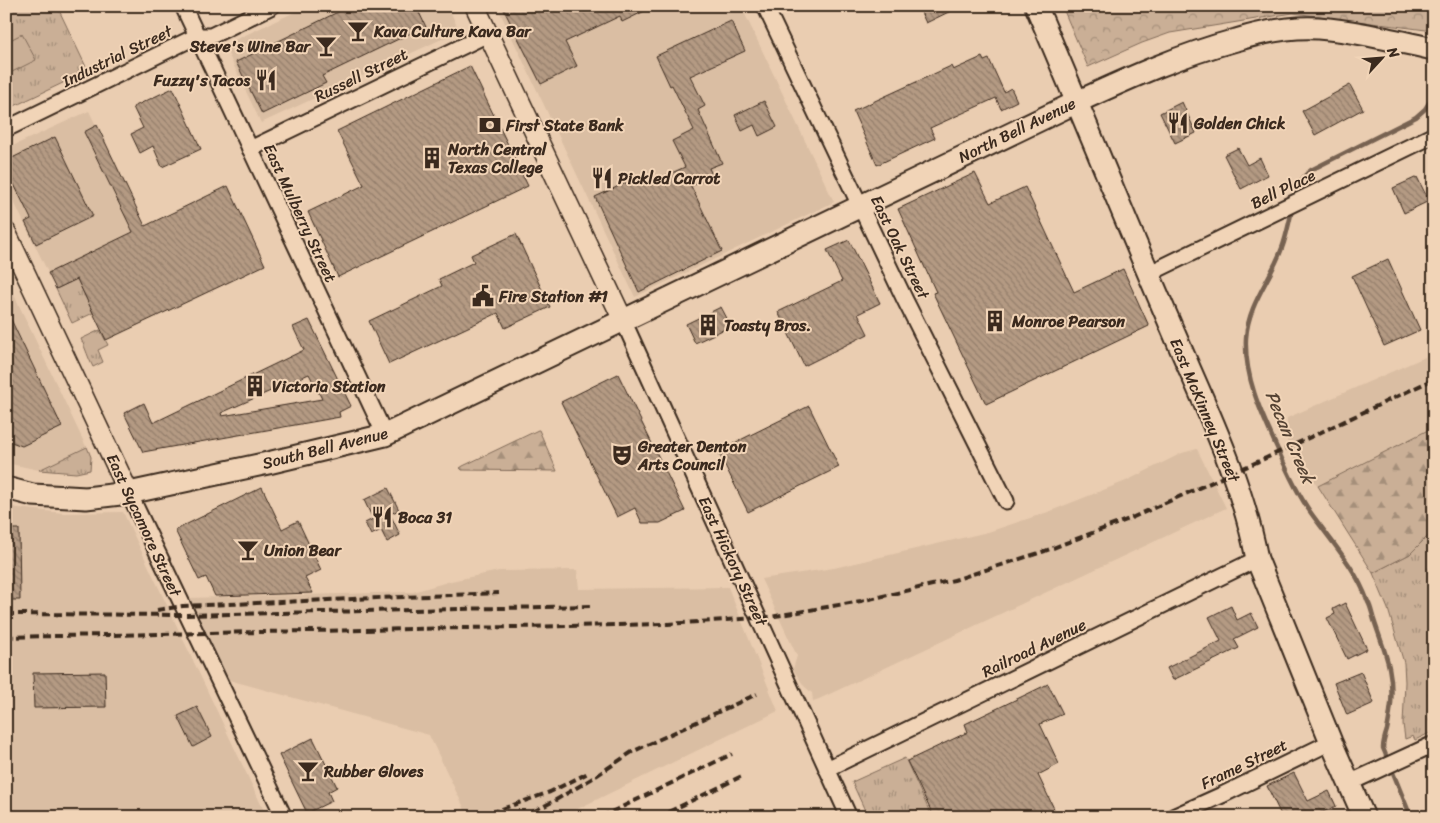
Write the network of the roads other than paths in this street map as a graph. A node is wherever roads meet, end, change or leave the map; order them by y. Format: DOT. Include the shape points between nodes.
graph roads {
  1 [pos="183,6"];
  2 [pos="272,6"];
  3 [pos="475,6"];
  4 [pos="765,6"];
  5 [pos="1036,6"];
  6 [pos="488,34"];
  7 [pos="197,36"];
  8 [pos="1431,49"];
  9 [pos="1077,102"];
  10 [pos="6,129"];
  11 [pos="1434,135"];
  12 [pos="250,149"];
  13 [pos="861,205"];
  14 [pos="6,232"];
  15 [pos="1148,274"];
  16 [pos="623,320"];
  17 [pos="385,435"];
  18 [pos="6,488"];
  19 [pos="129,492"];
  20 [pos="1006,501"];
  21 [pos="1257,559"];
  22 [pos="1331,742"];
  23 [pos="1427,747"];
  24 [pos="827,769"];
  25 [pos="1349,783"];
  26 [pos="284,817"];
  27 [pos="849,817"];
  28 [pos="1172,817"];
  29 [pos="1364,817"];
  1 -- 7 [label="street, East Mulberry Street"];
  2 -- 7 [label="street, Industrial Street" via="210,36"];
  3 -- 6 [label="street, East Hickory Street"];
  4 -- 13 [label="street, East Oak Street"];
  5 -- 9 [label="main road, East McKinney Street"];
  6 -- 12 [label="street, Russell Street"];
  6 -- 16 [label="street, East Hickory Street"];
  7 -- 10 [label="street, Industrial Street"];
  7 -- 12 [label="street, East Mulberry Street"];
  8 -- 9 [label="main road, North Bell Avenue" via="1317,28 1266,31 1160,64"];
  9 -- 13 [label="main road, North Bell Avenue"];
  9 -- 15 [label="main road, East McKinney Street"];
  11 -- 15 [label="street, Bell Place"];
  12 -- 17 [label="street, East Mulberry Street"];
  13 -- 16 [label="main road, North Bell Avenue"];
  13 -- 20 [label="street, East Oak Street"];
  14 -- 19 [label="street, East Sycamore Street"];
  15 -- 21 [label="main road, East McKinney Street" via="1233,472 1253,535"];
  16 -- 17 [label="main road, South Bell Avenue"];
  16 -- 24 [label="street, East Hickory Street"];
  17 -- 19 [label="main road, South Bell Avenue" via="268,464"];
  18 -- 19 [label="main road, South Bell Avenue" via="86,498"];
  19 -- 26 [label="street, East Sycamore Street"];
  21 -- 22 [label="main road, East McKinney Street"];
  21 -- 24 [label="street, Railroad Avenue"];
  22 -- 25 [label="main road, East McKinney Street"];
  22 -- 28 [label="street, Frame Street"];
  23 -- 25 [label="street"];
  24 -- 27 [label="street, East Hickory Street"];
  25 -- 29 [label="main road, East McKinney Street"];
}
